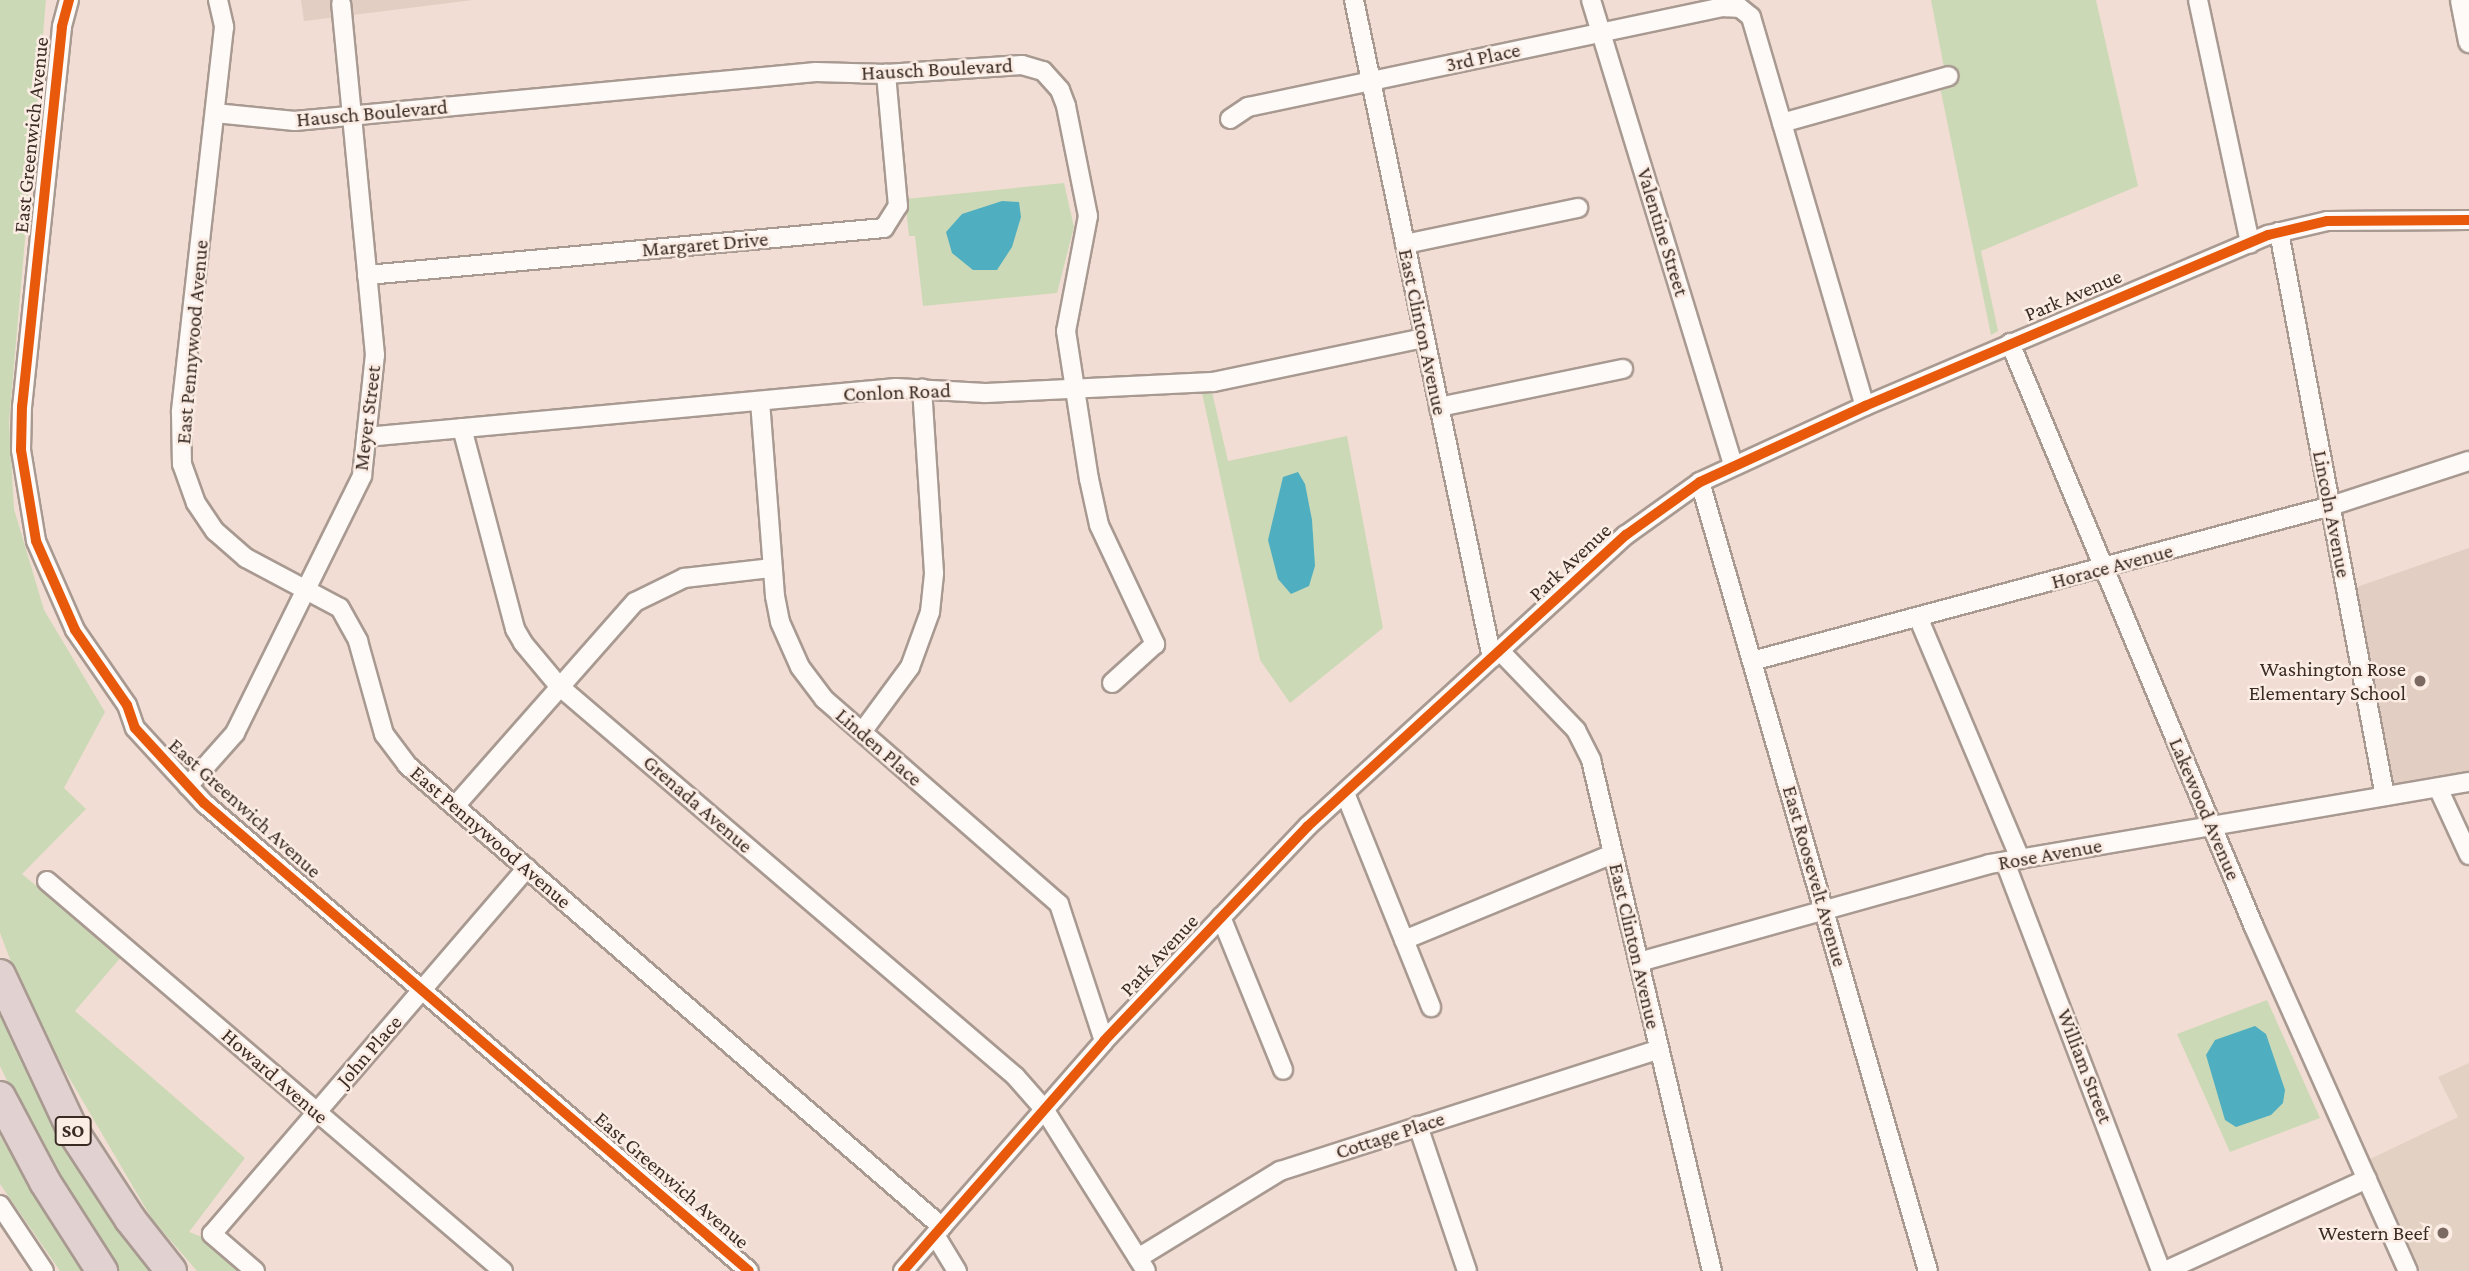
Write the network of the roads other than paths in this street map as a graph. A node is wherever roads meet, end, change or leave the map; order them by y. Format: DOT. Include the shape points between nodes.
graph roads {
  1 [pos="69,0"];
  2 [pos="218,0"];
  3 [pos="1591,0"];
  4 [pos="2198,0"];
  5 [pos="2461,0"];
  6 [pos="1355,2"];
  7 [pos="341,4"];
  8 [pos="1603,32"];
  9 [pos="2468,32"];
  10 [pos="886,74"];
  11 [pos="1948,76"];
  12 [pos="1371,81"];
  13 [pos="215,113"];
  14 [pos="353,116"];
  15 [pos="1230,119"];
  16 [pos="1782,123"];
  17 [pos="1578,208"];
  18 [pos="2469,220"];
  19 [pos="2279,232"];
  20 [pos="2250,243"];
  21 [pos="1405,244"];
  22 [pos="368,275"];
  23 [pos="1423,338"];
  24 [pos="2010,343"];
  25 [pos="1623,369"];
  26 [pos="922,388"];
  27 [pos="1074,389"];
  28 [pos="760,401"];
  29 [pos="1865,406"];
  30 [pos="1439,407"];
  31 [pos="462,428"];
  32 [pos="366,437"];
  33 [pos="2469,461"];
  34 [pos="1733,465"];
  35 [pos="1700,482"];
  36 [pos="2330,506"];
  37 [pos="772,568"];
  38 [pos="2103,568"];
  39 [pos="306,593"];
  40 [pos="1918,617"];
  41 [pos="1496,655"];
  42 [pos="1752,661"];
  43 [pos="1112,683"];
  44 [pos="559,686"];
  45 [pos="862,732"];
  46 [pos="2469,782"];
  47 [pos="188,786"];
  48 [pos="2438,788"];
  49 [pos="1345,793"];
  50 [pos="2385,796"];
  51 [pos="455,806"];
  52 [pos="2213,826"];
  53 [pos="1613,854"];
  54 [pos="2469,855"];
  55 [pos="2013,861"];
  56 [pos="527,868"];
  57 [pos="47,881"];
  58 [pos="1824,908"];
  59 [pos="1221,917"];
  60 [pos="1404,940"];
  61 [pos="1639,962"];
  62 [pos="0,975"];
  63 [pos="422,990"];
  64 [pos="1431,1007"];
  65 [pos="1104,1041"];
  66 [pos="1659,1049"];
  67 [pos="1283,1070"];
  68 [pos="0,1097"];
  69 [pos="1044,1110"];
  70 [pos="316,1112"];
  71 [pos="1418,1126"];
  72 [pos="2367,1179"];
  73 [pos="0,1205"];
  74 [pos="938,1231"];
  75 [pos="1142,1265"];
  76 [pos="44,1271"];
  77 [pos="102,1271"];
  78 [pos="171,1271"];
  79 [pos="255,1271"];
  80 [pos="503,1271"];
  81 [pos="749,1271"];
  82 [pos="903,1271"];
  83 [pos="957,1271"];
  84 [pos="1467,1271"];
  85 [pos="1712,1271"];
  86 [pos="1928,1271"];
  87 [pos="2163,1271"];
  88 [pos="2408,1271"];
  1 -- 47 [label="street, East Greenwich Avenue" via="62,27 22,406 27,496 49,577 75,630 127,705 135,727"];
  2 -- 13 [label="street, East Pennywood Avenue" via="224,27"];
  3 -- 8 [label="street, Valentine Street"];
  4 -- 20 [label="street"];
  5 -- 9 [label="street"];
  6 -- 12 [label="street, East Clinton Avenue"];
  7 -- 14 [label="street, Meyer Street"];
  8 -- 12 [label="street, 3rd Place"];
  8 -- 16 [label="street, 3rd Place" via="1740,8 1751,17"];
  8 -- 34 [label="street, Valentine Street"];
  10 -- 14 [label="street, Hausch Boulevard" via="816,72"];
  10 -- 22 [label="street, Margaret Drive" via="898,206 884,228"];
  10 -- 27 [label="street, Hausch Boulevard" via="1022,65 1043,71 1060,90 1072,127 1088,216 1066,331"];
  11 -- 16 [label="street"];
  12 -- 15 [label="street, 3rd Place" via="1248,107"];
  12 -- 21 [label="street, East Clinton Avenue"];
  13 -- 14 [label="street, Hausch Boulevard" via="295,121"];
  13 -- 39 [label="street, East Pennywood Avenue" via="181,413 182,464 196,503 215,531 246,558"];
  14 -- 22 [label="street, Meyer Street"];
  16 -- 29 [label="street"];
  17 -- 21 [label="street"];
  18 -- 19 [label="street, Park Avenue" via="2327,221"];
  19 -- 20 [label="street, Park Avenue"];
  19 -- 36 [label="street, Lincoln Avenue"];
  20 -- 24 [label="street, Park Avenue"];
  21 -- 23 [label="street, East Clinton Avenue"];
  22 -- 32 [label="street, Meyer Street" via="375,355"];
  23 -- 27 [label="street, Conlon Road" via="1213,382"];
  23 -- 30 [label="street, East Clinton Avenue"];
  24 -- 29 [label="street, Park Avenue"];
  24 -- 38 [label="street, Lakewood Avenue"];
  25 -- 30 [label="street"];
  26 -- 27 [label="street, Conlon Road" via="985,393"];
  26 -- 28 [label="street, Conlon Road"];
  26 -- 45 [label="street" via="934,573 930,612 910,667"];
  27 -- 43 [label="street, Hausch Boulevard" via="1099,525 1155,644"];
  28 -- 31 [label="street, Conlon Road"];
  28 -- 37 [label="street, Linden Place"];
  29 -- 34 [label="street, Park Avenue"];
  30 -- 41 [label="street, East Clinton Avenue"];
  31 -- 32 [label="street, Conlon Road"];
  31 -- 44 [label="street, Grenada Avenue" via="515,629"];
  32 -- 39 [label="street, Meyer Street" via="362,476"];
  33 -- 36 [label="street, Horace Avenue"];
  34 -- 35 [label="street, Park Avenue"];
  35 -- 41 [label="street, Park Avenue" via="1626,535"];
  35 -- 42 [label="street, East Roosevelt Avenue"];
  36 -- 38 [label="street, Horace Avenue"];
  36 -- 50 [label="street, Lincoln Avenue"];
  37 -- 44 [label="street" via="684,578 655,590 616,619"];
  37 -- 45 [label="street, Linden Place" via="780,622 800,667 824,699"];
  38 -- 40 [label="street, Horace Avenue"];
  38 -- 52 [label="street, Lakewood Avenue"];
  39 -- 47 [label="street, Meyer Street" via="235,733"];
  39 -- 51 [label="street, East Pennywood Avenue" via="328,599 348,618 384,734 407,765"];
  40 -- 42 [label="street, Horace Avenue"];
  40 -- 55 [label="street, William Street" via="1972,746"];
  41 -- 49 [label="street, Park Avenue"];
  41 -- 53 [label="street, East Clinton Avenue" via="1586,745"];
  42 -- 58 [label="street, East Roosevelt Avenue"];
  44 -- 51 [label="street"];
  44 -- 69 [label="street, Grenada Avenue" via="1015,1076"];
  45 -- 65 [label="street, Linden Place" via="1059,904"];
  46 -- 48 [label="street, Rose Avenue"];
  47 -- 63 [label="street, East Greenwich Avenue"];
  48 -- 50 [label="street, Rose Avenue"];
  48 -- 54 [label="street"];
  49 -- 59 [label="street, Park Avenue"];
  49 -- 60 [label="street"];
  50 -- 52 [label="street, Rose Avenue"];
  51 -- 56 [label="street, East Pennywood Avenue"];
  52 -- 55 [label="street, Rose Avenue"];
  52 -- 72 [label="street, Lakewood Avenue"];
  53 -- 60 [label="street"];
  53 -- 61 [label="street, East Clinton Avenue"];
  55 -- 58 [label="street, Rose Avenue"];
  55 -- 87 [label="street, William Street"];
  56 -- 63 [label="street, John Place"];
  56 -- 74 [label="street, East Pennywood Avenue"];
  57 -- 70 [label="street, Howard Avenue"];
  58 -- 61 [label="street, Rose Avenue"];
  58 -- 86 [label="street, East Roosevelt Avenue"];
  59 -- 65 [label="street, Park Avenue"];
  59 -- 67 [label="street"];
  60 -- 64 [label="street"];
  61 -- 66 [label="street, East Clinton Avenue"];
  62 -- 78 [label="highway, SO" via="74,1133 123,1209"];
  63 -- 70 [label="street, John Place"];
  63 -- 81 [label="street, East Greenwich Avenue"];
  65 -- 69 [label="street, Park Avenue"];
  66 -- 71 [label="street, Cottage Place"];
  66 -- 85 [label="street, East Clinton Avenue"];
  68 -- 77 [label="highway, SO" via="45,1182"];
  69 -- 74 [label="street, Park Avenue"];
  69 -- 75 [label="street, Grenada Avenue"];
  70 -- 79 [label="street, John Place" via="212,1234"];
  70 -- 80 [label="street, Howard Avenue"];
  71 -- 75 [label="street, Cottage Place" via="1280,1171"];
  71 -- 84 [label="street"];
  72 -- 87 [label="street"];
  72 -- 88 [label="street, Lakewood Avenue"];
  73 -- 76 [label="street"];
  74 -- 82 [label="street, Park Avenue"];
  74 -- 83 [label="street, East Pennywood Avenue"];
}
